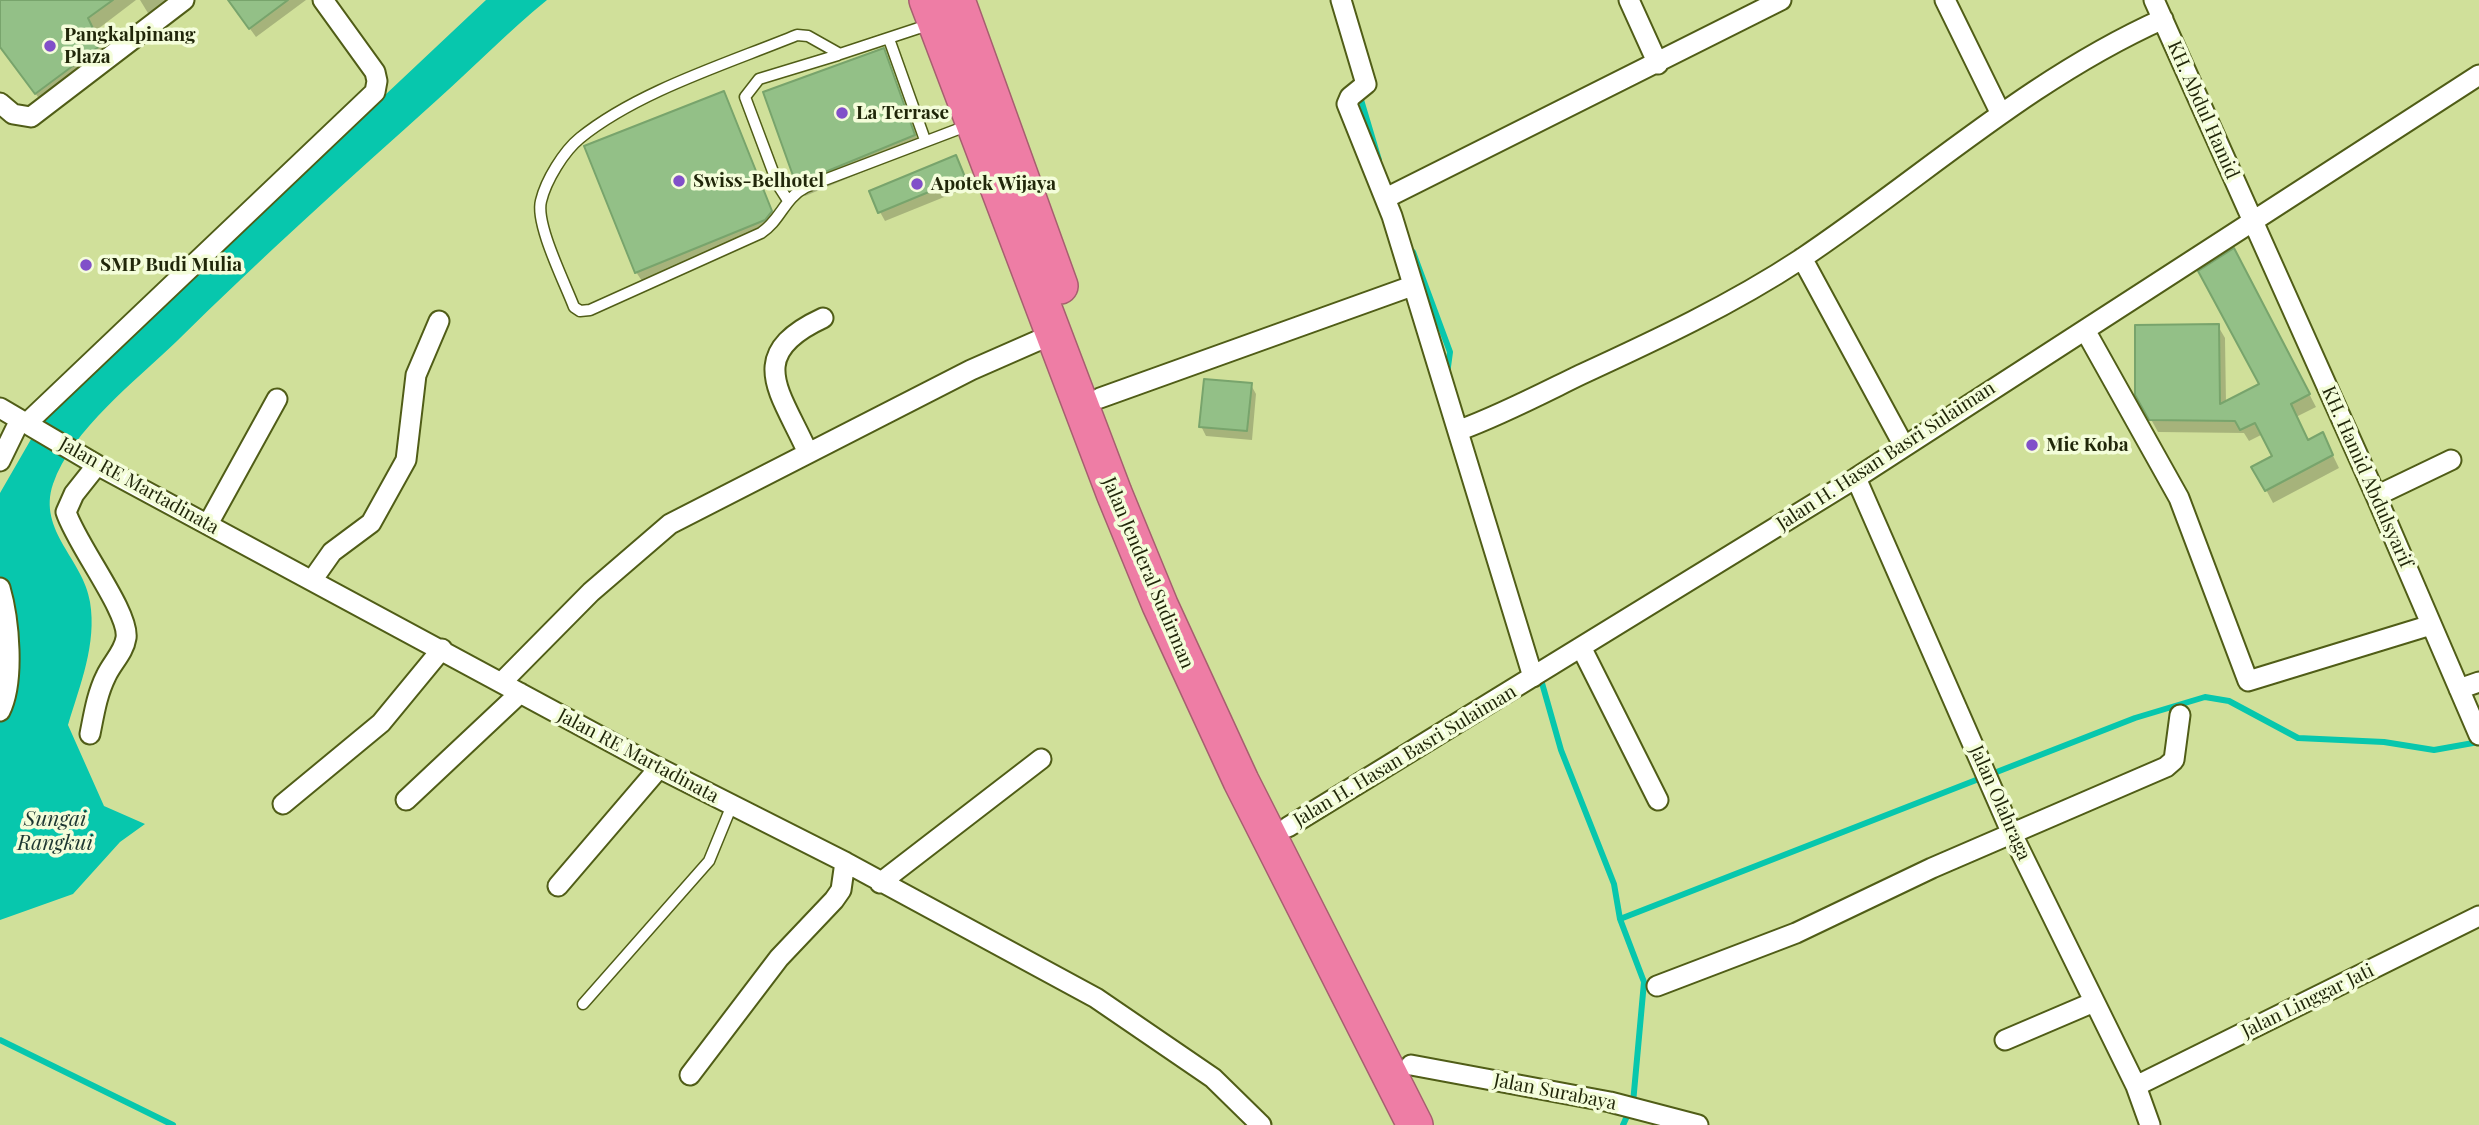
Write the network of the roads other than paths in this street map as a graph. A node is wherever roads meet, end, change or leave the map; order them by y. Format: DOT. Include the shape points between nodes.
graph roads {
  1 [pos="184,0"];
  2 [pos="323,0"];
  3 [pos="1341,0"];
  4 [pos="1629,0"];
  5 [pos="1782,0"];
  6 [pos="1945,0"];
  7 [pos="2154,0"];
  8 [pos="939,8"];
  9 [pos="1749,8"];
  10 [pos="2163,19"];
  11 [pos="889,38"];
  12 [pos="840,54"];
  13 [pos="1658,64"];
  14 [pos="2479,75"];
  15 [pos="0,103"];
  16 [pos="2000,112"];
  17 [pos="986,120"];
  18 [pos="925,139"];
  19 [pos="1392,195"];
  20 [pos="787,199"];
  21 [pos="2253,220"];
  22 [pos="1802,258"];
  23 [pos="1412,286"];
  24 [pos="823,318"];
  25 [pos="439,321"];
  26 [pos="2085,330"];
  27 [pos="1053,334"];
  28 [pos="1100,398"];
  29 [pos="277,399"];
  30 [pos="0,408"];
  31 [pos="25,423"];
  32 [pos="1466,428"];
  33 [pos="1905,446"];
  34 [pos="808,453"];
  35 [pos="2451,460"];
  36 [pos="0,461"];
  37 [pos="97,465"];
  38 [pos="1856,478"];
  39 [pos="2376,496"];
  40 [pos="208,524"];
  41 [pos="313,579"];
  42 [pos="0,588"];
  43 [pos="2431,625"];
  44 [pos="442,649"];
  45 [pos="1582,649"];
  46 [pos="1539,674"];
  47 [pos="502,682"];
  48 [pos="2479,682"];
  49 [pos="2459,689"];
  50 [pos="520,693"];
  51 [pos="0,711"];
  52 [pos="2180,715"];
  53 [pos="2477,730"];
  54 [pos="90,734"];
  55 [pos="1041,759"];
  56 [pos="659,768"];
  57 [pos="405,800"];
  58 [pos="1658,800"];
  59 [pos="283,804"];
  60 [pos="732,805"];
  61 [pos="1288,827"];
  62 [pos="2012,834"];
  63 [pos="845,862"];
  64 [pos="880,883"];
  65 [pos="558,886"];
  66 [pos="2479,916"];
  67 [pos="1657,986"];
  68 [pos="2094,1002"];
  69 [pos="583,1004"];
  70 [pos="2005,1040"];
  71 [pos="1411,1065"];
  72 [pos="690,1075"];
  73 [pos="2136,1086"];
  74 [pos="1261,1125"];
  75 [pos="1415,1125"];
  76 [pos="1441,1125"];
  77 [pos="1698,1125"];
  78 [pos="2150,1125"];
  1 -- 15 [label="street" via="31,117 13,114"];
  2 -- 31 [label="street" via="375,72 374,92"];
  3 -- 19 [label="street" via="1364,74 1357,93 1347,102 1348,110"];
  4 -- 13 [label="street"];
  5 -- 9 [label="street"];
  6 -- 16 [label="street"];
  7 -- 10 [label="street, KH. Abdul Hamid"];
  8 -- 11 [label="lane"];
  8 -- 17 [label="highway, Jalan Jenderal Sudirman"];
  9 -- 13 [label="street"];
  10 -- 16 [label="street" via="2112,44"];
  10 -- 21 [label="street, KH. Abdul Hamid"];
  11 -- 12 [label="lane"];
  11 -- 18 [label="lane"];
  12 -- 20 [label="lane" via="759,79 745,97"];
  12 -- 20 [label="lane" via="808,36 797,35 732,58 634,105 579,138 540,202 542,222 574,307 580,311 761,233 772,226"];
  13 -- 19 [label="street"];
  14 -- 21 [label="street, Jalan H. Hasan Basri Sulaiman"];
  16 -- 22 [label="street"];
  17 -- 18 [label="lane"];
  17 -- 27 [label="highway, Jalan Jenderal Sudirman"];
  17 -- 28 [label="highway, Jalan Jenderal Sudirman"];
  18 -- 20 [label="lane"];
  19 -- 23 [label="street"];
  21 -- 26 [label="street, Jalan H. Hasan Basri Sulaiman"];
  21 -- 39 [label="street, KH. Hamid Abdulsyarif"];
  22 -- 32 [label="street" via="1681,328"];
  22 -- 33 [label="street"];
  23 -- 28 [label="street"];
  23 -- 32 [label="street"];
  24 -- 34 [label="street" via="786,341 773,365"];
  25 -- 41 [label="street" via="416,375 406,460 371,523 332,552"];
  26 -- 33 [label="street, Jalan H. Hasan Basri Sulaiman"];
  26 -- 43 [label="street" via="2179,498 2248,681"];
  27 -- 34 [label="street"];
  27 -- 75 [label="highway, Jalan Jenderal Sudirman" via="1114,493 1205,706"];
  28 -- 61 [label="highway, Jalan Jenderal Sudirman" via="1213,669"];
  29 -- 40 [label="street"];
  30 -- 31 [label="street, Jalan RE Martadinata"];
  31 -- 36 [label="street"];
  31 -- 37 [label="street, Jalan RE Martadinata"];
  32 -- 46 [label="street"];
  33 -- 38 [label="street, Jalan H. Hasan Basri Sulaiman"];
  34 -- 47 [label="street" via="659,531 590,592"];
  35 -- 39 [label="street"];
  37 -- 40 [label="street, Jalan RE Martadinata"];
  37 -- 54 [label="street" via="66,512 121,611 127,634 104,678"];
  38 -- 45 [label="street, Jalan H. Hasan Basri Sulaiman"];
  38 -- 62 [label="street, Jalan Olahraga"];
  39 -- 43 [label="street, KH. Hamid Abdulsyarif"];
  40 -- 41 [label="street, Jalan RE Martadinata"];
  41 -- 44 [label="street, Jalan RE Martadinata"];
  42 -- 51 [label="street" via="8,631"];
  43 -- 49 [label="street, KH. Hamid Abdulsyarif"];
  44 -- 47 [label="street, Jalan RE Martadinata"];
  44 -- 59 [label="street" via="381,723"];
  45 -- 46 [label="street, Jalan H. Hasan Basri Sulaiman"];
  45 -- 58 [label="street"];
  46 -- 61 [label="street, Jalan H. Hasan Basri Sulaiman"];
  47 -- 50 [label="street, Jalan RE Martadinata"];
  48 -- 49 [label="street"];
  49 -- 53 [label="street, KH. Hamid Abdulsyarif"];
  50 -- 56 [label="street, Jalan RE Martadinata"];
  50 -- 57 [label="street"];
  52 -- 62 [label="street" via="2170,764"];
  55 -- 64 [label="street"];
  56 -- 60 [label="street, Jalan RE Martadinata"];
  56 -- 65 [label="street"];
  60 -- 63 [label="street, Jalan RE Martadinata"];
  60 -- 69 [label="lane" via="709,861"];
  61 -- 71 [label="highway, Jalan Jenderal Sudirman"];
  62 -- 67 [label="street" via="1796,933"];
  62 -- 68 [label="street, Jalan Olahraga"];
  63 -- 64 [label="street, Jalan RE Martadinata"];
  63 -- 72 [label="street" via="843,884 834,900 779,958"];
  64 -- 74 [label="street, Jalan RE Martadinata" via="1107,1005 1213,1078"];
  66 -- 73 [label="street, Jalan Linggar Jati"];
  68 -- 70 [label="street"];
  68 -- 73 [label="street, Jalan Olahraga"];
  71 -- 76 [label="highway, Jalan Jenderal Sudirman"];
  71 -- 77 [label="street, Jalan Surabaya" via="1610,1102"];
  73 -- 78 [label="street, Jalan Olahraga"];
}
